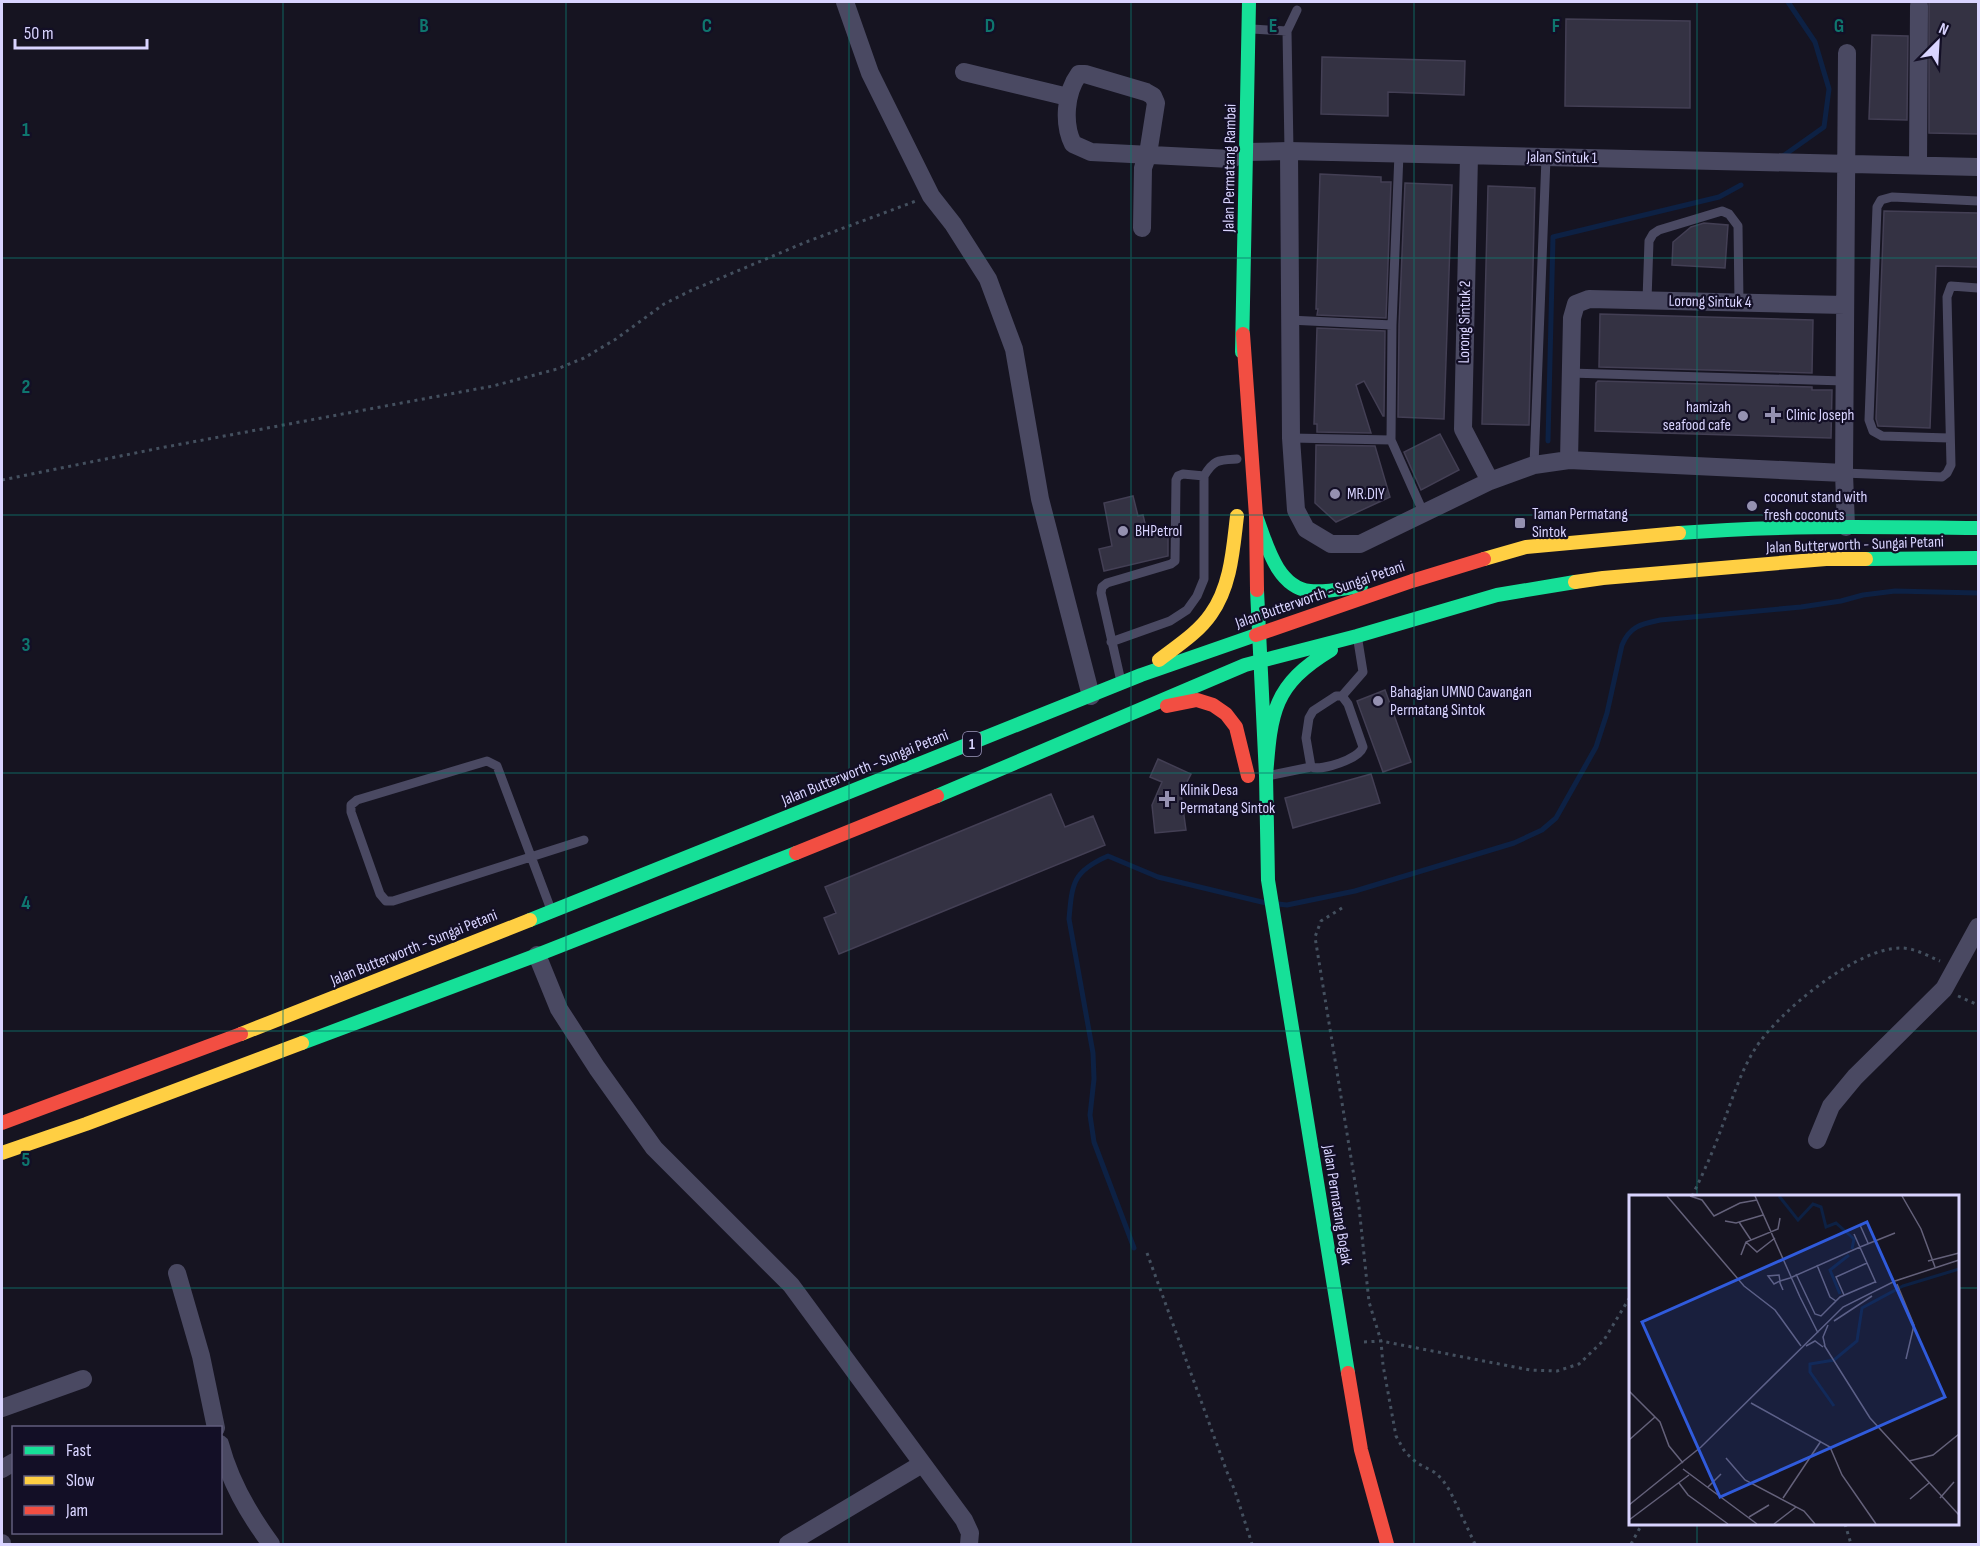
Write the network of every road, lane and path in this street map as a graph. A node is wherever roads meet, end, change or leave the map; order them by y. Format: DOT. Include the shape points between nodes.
graph roads {
  1 [pos="845,2"];
  2 [pos="1249,2"];
  3 [pos="1919,4"];
  4 [pos="1297,10"];
  5 [pos="1249,29"];
  6 [pos="1287,31"];
  7 [pos="1846,53"];
  8 [pos="964,72"];
  9 [pos="1068,97"];
  10 [pos="1289,151"];
  11 [pos="1246,152"];
  12 [pos="1148,154"];
  13 [pos="1399,154"];
  14 [pos="1469,156"];
  15 [pos="1546,158"];
  16 [pos="1846,163"];
  17 [pos="1918,164"];
  18 [pos="1978,167"];
  19 [pos="931,196"];
  20 [pos="1978,201"];
  21 [pos="1143,228"];
  22 [pos="1978,288"];
  23 [pos="1647,300"];
  24 [pos="1739,302"];
  25 [pos="1845,305"];
  26 [pos="1289,320"];
  27 [pos="1392,325"];
  28 [pos="1243,334"];
  29 [pos="1570,373"];
  30 [pos="1844,381"];
  31 [pos="1291,438"];
  32 [pos="1949,438"];
  33 [pos="1391,440"];
  34 [pos="1569,460"];
  35 [pos="1238,465"];
  36 [pos="1534,465"];
  37 [pos="1844,473"];
  38 [pos="1204,476"];
  39 [pos="2,480"];
  40 [pos="1490,481"];
  41 [pos="1424,514"];
  42 [pos="1256,516"];
  43 [pos="1845,527"];
  44 [pos="1978,528"];
  45 [pos="1978,558"];
  46 [pos="1242,571"];
  47 [pos="1412,581"];
  48 [pos="1244,633"];
  49 [pos="1258,634"];
  50 [pos="1357,636"];
  51 [pos="1111,642"];
  52 [pos="1259,661"];
  53 [pos="1245,670"];
  54 [pos="1141,675"];
  55 [pos="1121,684"];
  56 [pos="1091,696"];
  57 [pos="1342,696"];
  58 [pos="1131,712"];
  59 [pos="1246,721"];
  60 [pos="1311,767"];
  61 [pos="1266,776"];
  62 [pos="1250,788"];
  63 [pos="584,840"];
  64 [pos="530,857"];
  65 [pos="1268,874"];
  66 [pos="1342,908"];
  67 [pos="551,911"];
  68 [pos="1978,927"];
  69 [pos="537,955"];
  70 [pos="1956,968"];
  71 [pos="2,1123"];
  72 [pos="1817,1140"];
  73 [pos="2,1153"];
  74 [pos="1693,1195"];
  75 [pos="1147,1254"];
  76 [pos="177,1273"];
  77 [pos="1629,1299"];
  78 [pos="1381,1341"];
  79 [pos="1343,1344"];
  80 [pos="83,1379"];
  81 [pos="2,1408"];
  82 [pos="216,1426"];
  83 [pos="222,1451"];
  84 [pos="922,1464"];
  85 [pos="1641,1525"];
  86 [pos="1845,1525"];
  87 [pos="271,1545"];
  88 [pos="788,1545"];
  89 [pos="969,1545"];
  90 [pos="1252,1545"];
  91 [pos="1388,1545"];
  92 [pos="1475,1545"];
  93 [pos="1631,1545"];
  94 [pos="1851,1545"];
  1 -- 19 [label="street" via="870,73"];
  2 -- 5 [label="main road, Jalan Permatang Rambai"];
  3 -- 17 [label="street"];
  4 -- 6 [label="lane"];
  5 -- 6 [label="lane"];
  5 -- 11 [label="main road, Jalan Permatang Rambai"];
  6 -- 10 [label="lane"];
  7 -- 16 [label="street"];
  8 -- 9 [label="street"];
  9 -- 12 [label="street, Jalan Sintuk 1" via="1067,126 1073,144 1091,152"];
  9 -- 12 [label="street" via="1074,80 1085,74 1153,96 1156,103"];
  10 -- 11 [label="street, Jalan Sintuk 1"];
  10 -- 13 [label="street, Jalan Sintuk 1"];
  10 -- 26 [label="street"];
  11 -- 12 [label="street, Jalan Sintuk 1" via="1231,159"];
  11 -- 28 [label="main road, Jalan Permatang Rambai"];
  12 -- 21 [label="street" via="1143,168"];
  13 -- 14 [label="street, Jalan Sintuk 1"];
  13 -- 27 [label="lane"];
  14 -- 15 [label="street, Jalan Sintuk 1"];
  14 -- 40 [label="street, Lorong Sintuk 2" via="1462,429"];
  15 -- 16 [label="street, Jalan Sintuk 1"];
  15 -- 36 [label="lane"];
  16 -- 17 [label="street, Jalan Sintuk 1"];
  16 -- 25 [label="street"];
  17 -- 18 [label="street, Jalan Sintuk 1"];
  19 -- 39 [label="path" via="806,242 690,291 584,358 557,369 492,386"];
  19 -- 56 [label="street" via="988,279 1014,349 1040,499"];
  20 -- 32 [label="lane" via="1892,197 1881,200 1877,207 1869,420 1873,431 1882,436"];
  22 -- 32 [label="lane" via="1951,286 1947,297"];
  23 -- 24 [label="street, Lorong Sintuk 4"];
  23 -- 24 [label="lane" via="1649,242 1653,234 1722,211 1738,226"];
  23 -- 29 [label="street, Lorong Sintuk 4" via="1589,299 1576,304"];
  24 -- 25 [label="street, Lorong Sintuk 4"];
  25 -- 30 [label="street"];
  26 -- 27 [label="lane"];
  26 -- 31 [label="street"];
  27 -- 33 [label="lane"];
  28 -- 35 [label="main road, Jalan Permatang Rambai"];
  28 -- 42 [label="main road, Jalan Permatang Rambai"];
  29 -- 30 [label="lane"];
  29 -- 34 [label="street"];
  30 -- 37 [label="street"];
  31 -- 33 [label="lane"];
  31 -- 41 [label="street" via="1296,510 1306,529 1332,544 1360,544"];
  32 -- 37 [label="lane" via="1951,465 1942,477"];
  33 -- 41 [label="lane"];
  34 -- 36 [label="street"];
  34 -- 37 [label="street"];
  35 -- 38 [label="lane" via="1219,460 1211,464"];
  36 -- 40 [label="street"];
  37 -- 43 [label="street"];
  38 -- 51 [label="lane" via="1204,579 1197,596 1187,610 1170,621"];
  38 -- 51 [label="lane" via="1183,474 1176,480 1175,561 1102,587"];
  40 -- 41 [label="street"];
  42 -- 47 [label="main road" via="1276,565 1303,590"];
  42 -- 49 [label="main road, Jalan Permatang Rambai"];
  43 -- 44 [label="main road, Jalan Butterworth - Sungai Petani / 1"];
  43 -- 47 [label="main road, Jalan Butterworth - Sungai Petani / 1" via="1729,529 1526,547"];
  45 -- 50 [label="main road, Jalan Butterworth - Sungai Petani / 1" via="1826,559 1603,578 1497,595"];
  46 -- 54 [label="main road" via="1237,510 1225,588 1211,614"];
  47 -- 49 [label="main road, Jalan Butterworth - Sungai Petani / 1"];
  48 -- 49 [label="main road, Jalan Butterworth - Sungai Petani / 1"];
  48 -- 53 [label="main road"];
  48 -- 54 [label="main road, Jalan Butterworth - Sungai Petani / 1"];
  49 -- 52 [label="main road, Jalan Permatang Rambai"];
  50 -- 52 [label="main road, Jalan Butterworth - Sungai Petani / 1"];
  50 -- 57 [label="lane" via="1363,672"];
  50 -- 61 [label="main road" via="1312,659 1278,700 1270,726"];
  51 -- 55 [label="lane"];
  52 -- 53 [label="main road, Jalan Butterworth - Sungai Petani / 1"];
  52 -- 61 [label="main road, Jalan Permatang Bogak"];
  53 -- 58 [label="main road, Jalan Butterworth - Sungai Petani / 1"];
  54 -- 55 [label="main road, Jalan Butterworth - Sungai Petani / 1"];
  55 -- 56 [label="main road, Jalan Butterworth - Sungai Petani / 1"];
  56 -- 67 [label="main road, Jalan Butterworth - Sungai Petani / 1"];
  57 -- 60 [label="lane" via="1313,711 1309,718 1306,738"];
  57 -- 60 [label="lane" via="1363,747 1361,753 1322,768"];
  58 -- 62 [label="main road" via="1197,700 1213,705 1236,727"];
  58 -- 69 [label="main road, Jalan Butterworth - Sungai Petani / 1" via="908,808"];
  59 -- 62 [label="main road, Jalan Permatang Bogak"];
  60 -- 61 [label="lane"];
  61 -- 65 [label="main road, Jalan Permatang Bogak"];
  62 -- 65 [label="main road, Jalan Permatang Bogak"];
  63 -- 64 [label="lane"];
  64 -- 64 [label="lane" via="386,901 380,894 351,805 357,800 493,762"];
  64 -- 67 [label="lane"];
  65 -- 79 [label="main road, Jalan Permatang Bogak"];
  66 -- 78 [label="path" via="1321,921 1315,937 1359,1207 1369,1302"];
  67 -- 71 [label="main road, Jalan Butterworth - Sungai Petani / 1" via="288,1016"];
  68 -- 70 [label="street"];
  69 -- 73 [label="main road, Jalan Butterworth - Sungai Petani / 1"];
  69 -- 84 [label="street" via="559,1010 654,1148 791,1285"];
  70 -- 72 [label="street" via="1944,989 1831,1106"];
  70 -- 74 [label="path" via="1902,948 1881,951 1847,966 1774,1024 1755,1049"];
  75 -- 90 [label="path"];
  76 -- 82 [label="street"];
  77 -- 78 [label="path" via="1604,1340 1579,1364 1557,1371 1530,1370"];
  78 -- 79 [label="path"];
  78 -- 92 [label="path" via="1396,1436 1405,1452 1442,1479"];
  79 -- 91 [label="main road, Jalan Permatang Bogak" via="1361,1450"];
  80 -- 81 [label="street"];
  83 -- 87 [label="street" via="239,1496"];
  84 -- 88 [label="street"];
  84 -- 89 [label="street" via="964,1520 970,1533"];
  85 -- 93 [label="path"];
  86 -- 94 [label="path"];
}
